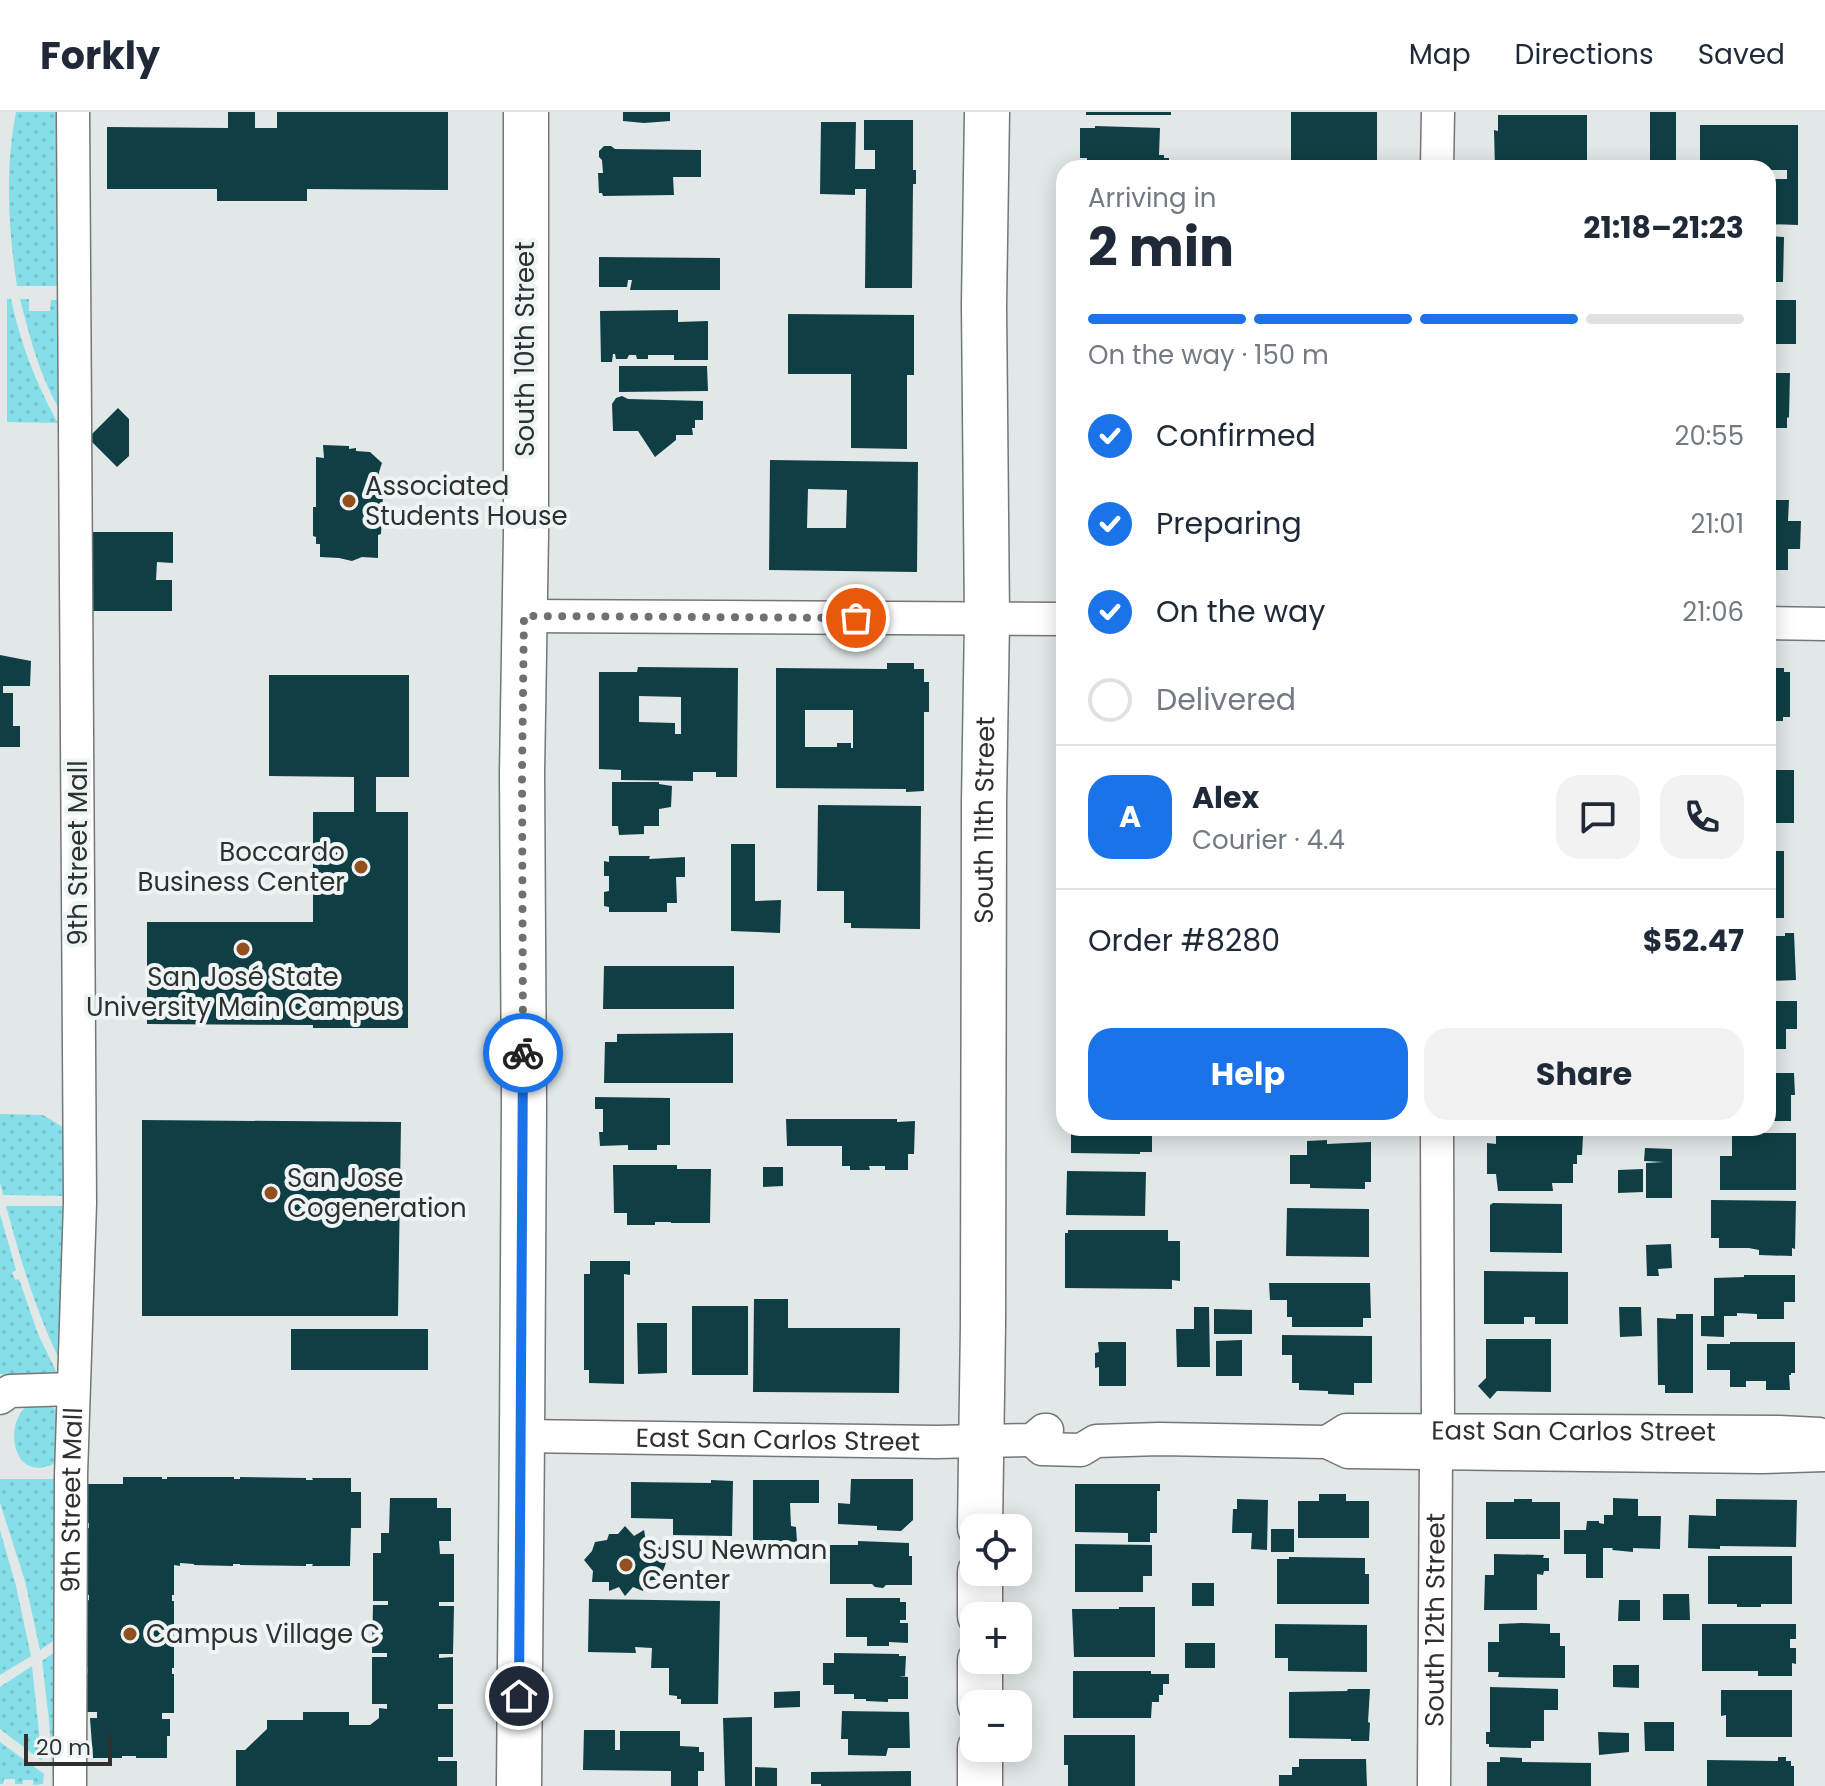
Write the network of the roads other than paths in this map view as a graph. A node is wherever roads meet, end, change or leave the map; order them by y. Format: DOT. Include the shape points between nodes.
graph roads {
  1 [pos="73,112"];
  2 [pos="526,112"];
  3 [pos="987,112"];
  4 [pos="1438,112"];
  5 [pos="1437,160"];
  6 [pos="524,616"];
  7 [pos="987,619"];
  8 [pos="1056,619"];
  9 [pos="1776,623"];
  10 [pos="1825,624"];
  11 [pos="1437,1136"];
  12 [pos="73,1389"];
  13 [pos="0,1398"];
  14 [pos="522,1436"];
  15 [pos="1825,1436"];
  16 [pos="981,1441"];
  17 [pos="1437,1442"];
  18 [pos="1825,1455"];
  19 [pos="980,1514"];
  20 [pos="980,1762"];
  21 [pos="70,1786"];
  22 [pos="519,1786"];
  23 [pos="980,1786"];
  24 [pos="1434,1786"];
  1 -- 12 [label="street, 9th Street Mall" via="80,1203"];
  2 -- 6 [label="main road, South 10th Street"];
  3 -- 7 [label="main road, South 11th Street"];
  4 -- 5 [label="street"];
  6 -- 7 [label="street"];
  6 -- 14 [label="main road, South 10th Street"];
  7 -- 8 [label="street"];
  7 -- 16 [label="main road, South 11th Street"];
  9 -- 10 [label="street"];
  11 -- 17 [label="street, South 12th Street"];
  12 -- 13 [label="street" via="10,1391"];
  12 -- 21 [label="street, 9th Street Mall"];
  14 -- 16 [label="street, East San Carlos Street"];
  14 -- 22 [label="main road, South 10th Street"];
  15 -- 17 [label="street, East San Carlos Street" via="1779,1432"];
  16 -- 17 [label="street, East San Carlos Street" via="1032,1440 1042,1449 1081,1450 1096,1441 1327,1442 1346,1430"];
  16 -- 19 [label="main road, South 11th Street"];
  17 -- 18 [label="street, East San Carlos Street" via="1762,1457"];
  17 -- 24 [label="street, South 12th Street"];
  20 -- 23 [label="main road"];
}
